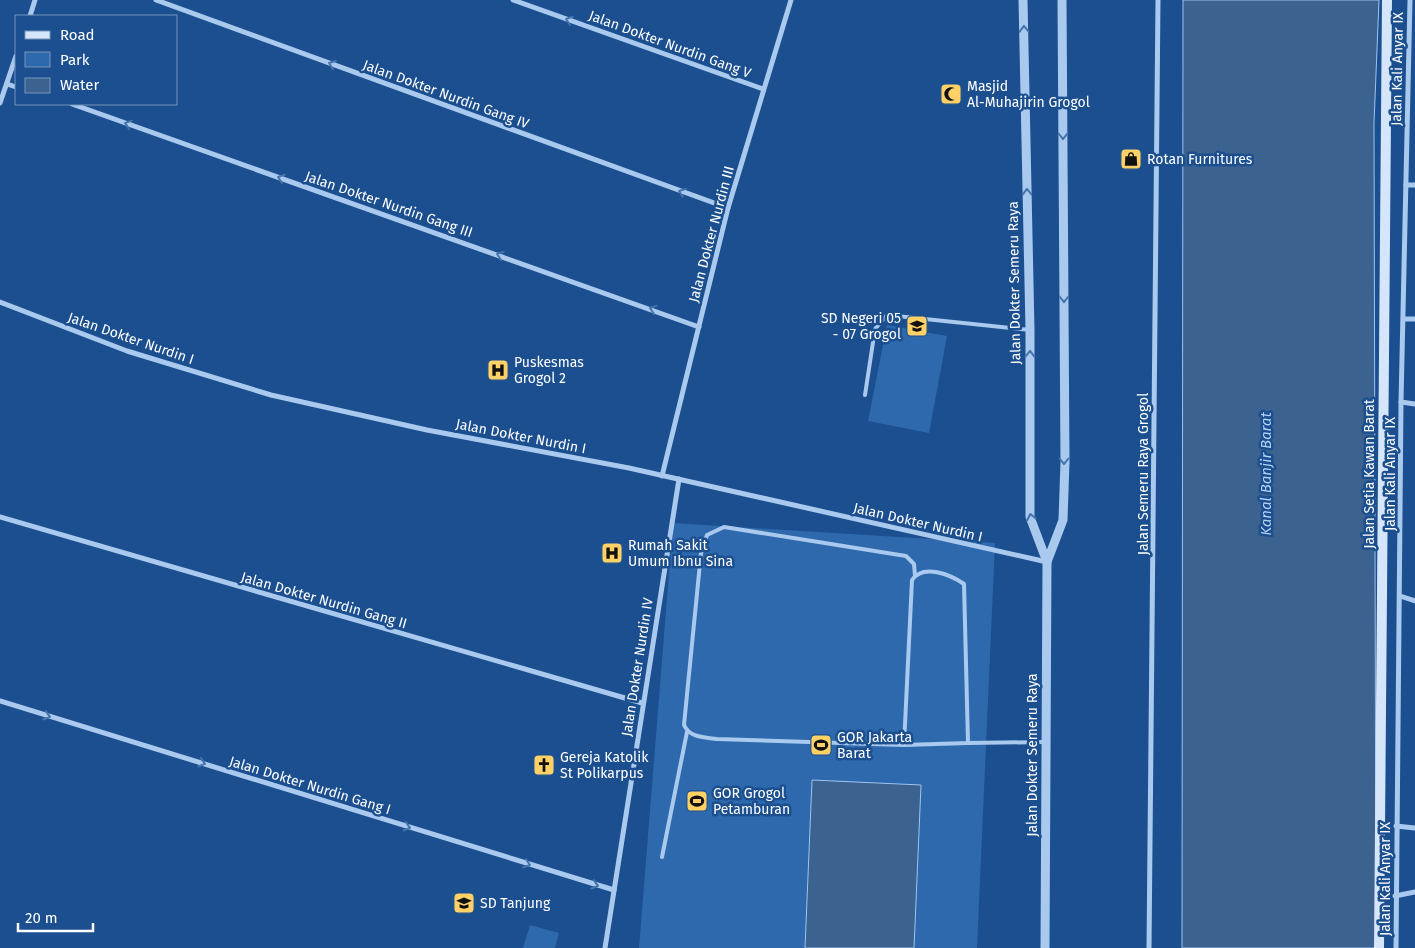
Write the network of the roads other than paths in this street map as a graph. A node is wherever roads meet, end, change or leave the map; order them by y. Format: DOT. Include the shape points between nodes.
graph roads {
  1 [pos="35,0"];
  2 [pos="156,0"];
  3 [pos="513,0"];
  4 [pos="791,0"];
  5 [pos="1023,0"];
  6 [pos="1062,0"];
  7 [pos="1158,0"];
  8 [pos="1386,0"];
  9 [pos="1412,2"];
  10 [pos="30,15"];
  11 [pos="15,59"];
  12 [pos="7,84"];
  13 [pos="15,87"];
  14 [pos="763,89"];
  15 [pos="1408,94"];
  16 [pos="1415,96"];
  17 [pos="0,103"];
  18 [pos="75,105"];
  19 [pos="1406,185"];
  20 [pos="1415,186"];
  21 [pos="728,208"];
  22 [pos="0,302"];
  23 [pos="1404,319"];
  24 [pos="1415,319"];
  25 [pos="699,327"];
  26 [pos="1030,330"];
  27 [pos="865,395"];
  28 [pos="1402,402"];
  29 [pos="1415,404"];
  30 [pos="662,476"];
  31 [pos="679,479"];
  32 [pos="0,517"];
  33 [pos="1047,562"];
  34 [pos="915,576"];
  35 [pos="1400,596"];
  36 [pos="1415,600"];
  37 [pos="0,701"];
  38 [pos="642,703"];
  39 [pos="687,732"];
  40 [pos="1045,742"];
  41 [pos="968,743"];
  42 [pos="904,745"];
  43 [pos="1396,826"];
  44 [pos="1415,828"];
  45 [pos="662,857"];
  46 [pos="614,890"];
  47 [pos="1415,892"];
  48 [pos="1396,896"];
  49 [pos="605,948"];
  50 [pos="1045,948"];
  51 [pos="1149,948"];
  52 [pos="1379,948"];
  53 [pos="1396,948"];
  1 -- 10 [label="street"];
  21 -- 2 [label="street, Jalan Dokter Nurdin Gang IV, one-way"];
  14 -- 3 [label="street, Jalan Dokter Nurdin Gang V, one-way"];
  4 -- 14 [label="street, Jalan Dokter Nurdin III"];
  26 -- 5 [label="street, Jalan Dokter Semeru Raya, one-way"];
  6 -- 33 [label="street, Jalan Dokter Semeru Raya, one-way" via="1065,462 1063,520"];
  7 -- 51 [label="street, Jalan Semeru Raya Grogol"];
  8 -- 52 [label="main road, Jalan Setia Kawan Barat"];
  9 -- 15 [label="street, Jalan Kali Anyar IX"];
  11 -- 12 [label="street"];
  12 -- 13 [label="street"];
  12 -- 17 [label="street"];
  14 -- 21 [label="street, Jalan Dokter Nurdin III"];
  15 -- 16 [label="street"];
  15 -- 19 [label="street, Jalan Kali Anyar IX"];
  25 -- 18 [label="street, Jalan Dokter Nurdin Gang III, one-way"];
  19 -- 20 [label="street"];
  19 -- 23 [label="street, Jalan Kali Anyar IX"];
  21 -- 25 [label="street, Jalan Dokter Nurdin III"];
  22 -- 30 [label="street, Jalan Dokter Nurdin I" via="127,351 271,395 427,430"];
  23 -- 24 [label="street"];
  23 -- 28 [label="street, Jalan Kali Anyar IX"];
  25 -- 30 [label="street, Jalan Dokter Nurdin III"];
  26 -- 27 [label="lane" via="887,315 875,329"];
  33 -- 26 [label="street, Jalan Dokter Semeru Raya, one-way" via="1030,517"];
  28 -- 29 [label="street"];
  28 -- 35 [label="street, Jalan Kali Anyar IX"];
  30 -- 31 [label="street, Jalan Dokter Nurdin I"];
  31 -- 33 [label="street, Jalan Dokter Nurdin I"];
  31 -- 38 [label="street, Jalan Dokter Nurdin IV"];
  32 -- 38 [label="street, Jalan Dokter Nurdin Gang II"];
  33 -- 40 [label="street, Jalan Dokter Semeru Raya"];
  34 -- 39 [label="lane" via="914,564 906,556 724,527 707,535 700,562 684,725"];
  34 -- 41 [label="lane" via="926,572 943,573 964,584"];
  34 -- 42 [label="lane" via="912,580"];
  35 -- 36 [label="street"];
  35 -- 43 [label="street, Jalan Kali Anyar IX"];
  37 -- 46 [label="street, Jalan Dokter Nurdin Gang I, one-way"];
  38 -- 46 [label="street, Jalan Dokter Nurdin IV"];
  39 -- 42 [label="lane" via="717,739"];
  39 -- 45 [label="lane"];
  40 -- 41 [label="lane"];
  40 -- 50 [label="street, Jalan Dokter Semeru Raya"];
  41 -- 42 [label="lane"];
  43 -- 44 [label="street"];
  43 -- 48 [label="street, Jalan Kali Anyar IX"];
  46 -- 49 [label="street, Jalan Dokter Nurdin IV"];
  47 -- 48 [label="street"];
  48 -- 53 [label="street, Jalan Kali Anyar IX"];
}
